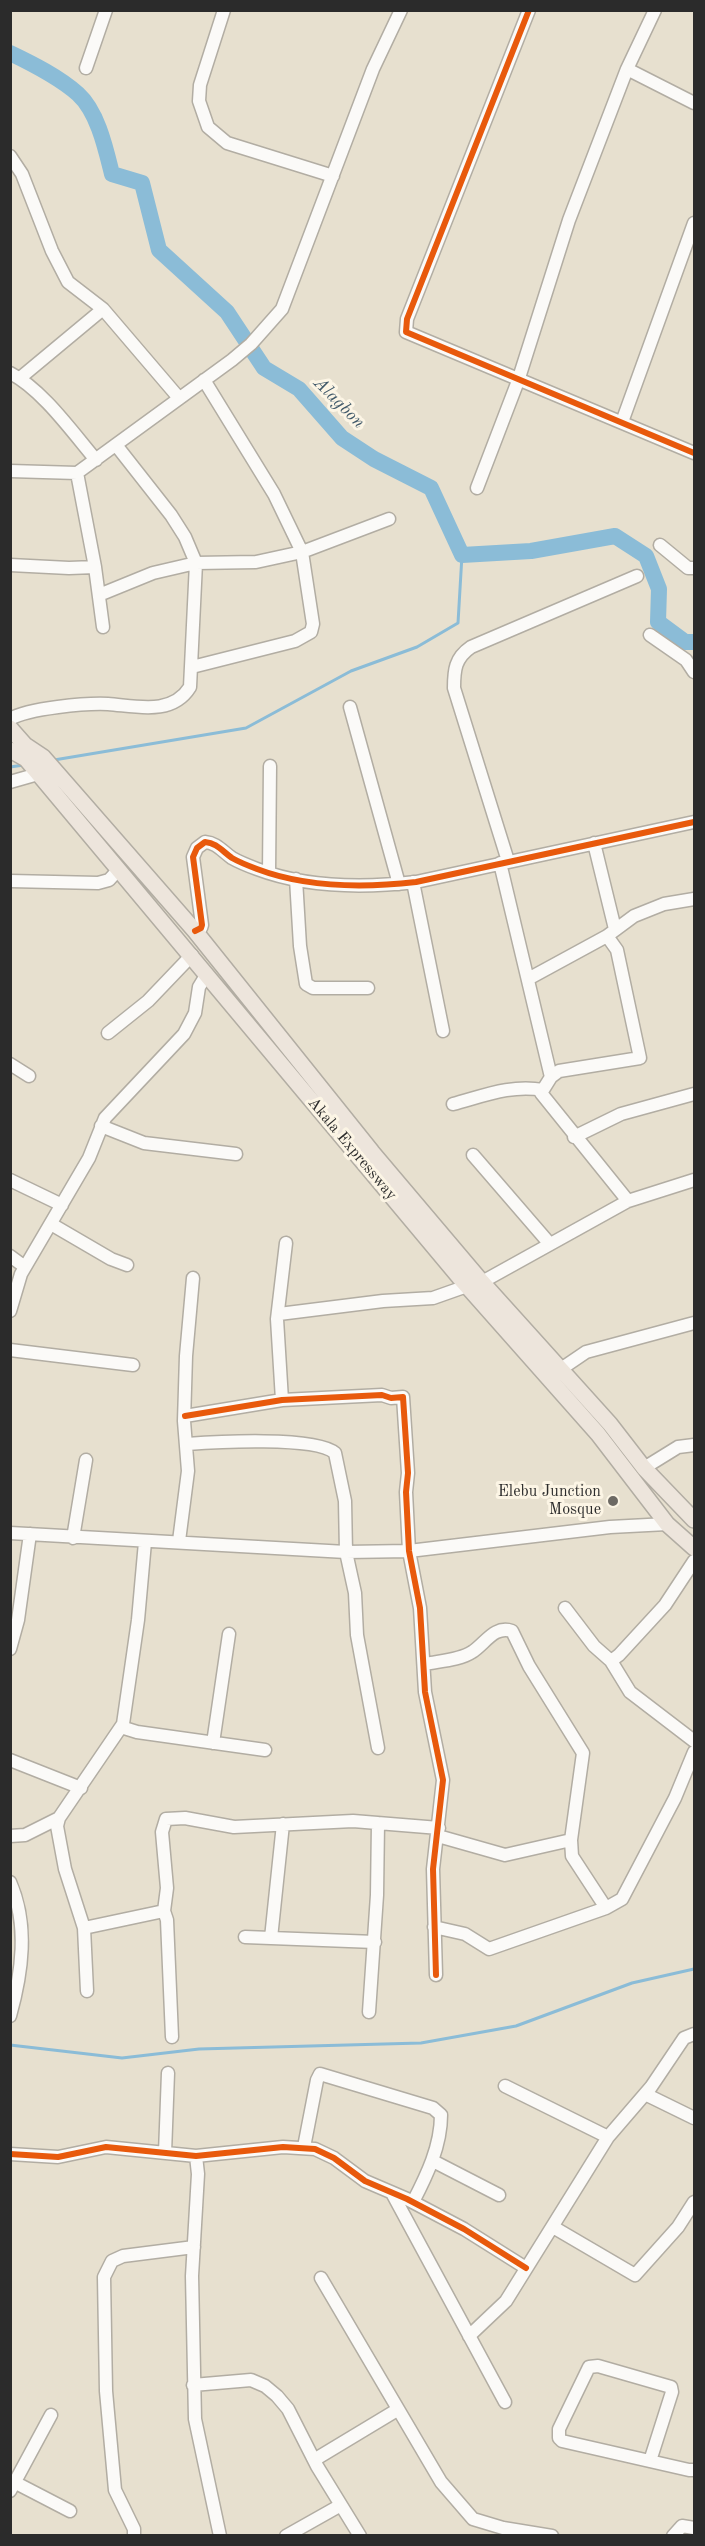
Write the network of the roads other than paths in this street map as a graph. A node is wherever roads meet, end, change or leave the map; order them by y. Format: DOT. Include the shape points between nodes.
graph roads {
  1 [pos="106,10"];
  2 [pos="224,10"];
  3 [pos="401,10"];
  4 [pos="529,10"];
  5 [pos="655,10"];
  6 [pos="86,68"];
  7 [pos="627,69"];
  8 [pos="694,103"];
  9 [pos="10,156"];
  10 [pos="333,176"];
  11 [pos="694,223"];
  12 [pos="103,309"];
  13 [pos="15,376"];
  14 [pos="204,380"];
  15 [pos="518,381"];
  16 [pos="179,398"];
  17 [pos="622,422"];
  18 [pos="116,445"];
  19 [pos="694,453"];
  20 [pos="96,460"];
  21 [pos="10,471"];
  22 [pos="77,473"];
  23 [pos="477,488"];
  24 [pos="389,519"];
  25 [pos="660,545"];
  26 [pos="302,552"];
  27 [pos="195,563"];
  28 [pos="10,565"];
  29 [pos="95,567"];
  30 [pos="694,568"];
  31 [pos="637,576"];
  32 [pos="99,595"];
  33 [pos="103,627"];
  34 [pos="650,635"];
  35 [pos="192,667"];
  36 [pos="694,672"];
  37 [pos="350,707"];
  38 [pos="10,719"];
  39 [pos="10,728"];
  40 [pos="18,747"];
  41 [pos="270,766"];
  42 [pos="38,774"];
  43 [pos="10,782"];
  44 [pos="694,822"];
  45 [pos="594,843"];
  46 [pos="504,862"];
  47 [pos="119,869"];
  48 [pos="269,873"];
  49 [pos="296,879"];
  50 [pos="10,881"];
  51 [pos="413,882"];
  52 [pos="399,884"];
  53 [pos="694,899"];
  54 [pos="195,931"];
  55 [pos="611,932"];
  56 [pos="192,956"];
  57 [pos="207,974"];
  58 [pos="528,979"];
  59 [pos="368,988"];
  60 [pos="256,1008"];
  61 [pos="242,1017"];
  62 [pos="443,1031"];
  63 [pos="108,1033"];
  64 [pos="10,1064"];
  65 [pos="29,1076"];
  66 [pos="551,1077"];
  67 [pos="543,1090"];
  68 [pos="694,1094"];
  69 [pos="453,1104"];
  70 [pos="101,1126"];
  71 [pos="574,1137"];
  72 [pos="236,1154"];
  73 [pos="473,1155"];
  74 [pos="10,1180"];
  75 [pos="694,1180"];
  76 [pos="628,1201"];
  77 [pos="62,1205"];
  78 [pos="51,1224"];
  79 [pos="286,1243"];
  80 [pos="549,1243"];
  81 [pos="10,1256"];
  82 [pos="127,1265"];
  83 [pos="26,1267"];
  84 [pos="193,1278"];
  85 [pos="475,1284"];
  86 [pos="10,1311"];
  87 [pos="279,1314"];
  88 [pos="694,1323"];
  89 [pos="10,1350"];
  90 [pos="133,1365"];
  91 [pos="561,1369"];
  92 [pos="282,1400"];
  93 [pos="185,1416"];
  94 [pos="604,1429"];
  95 [pos="187,1444"];
  96 [pos="694,1445"];
  97 [pos="86,1460"];
  98 [pos="644,1468"];
  99 [pos="694,1520"];
  100 [pos="667,1524"];
  101 [pos="10,1533"];
  102 [pos="30,1534"];
  103 [pos="74,1538"];
  104 [pos="179,1541"];
  105 [pos="145,1542"];
  106 [pos="694,1548"];
  107 [pos="409,1551"];
  108 [pos="346,1552"];
  109 [pos="694,1561"];
  110 [pos="565,1608"];
  111 [pos="229,1634"];
  112 [pos="10,1649"];
  113 [pos="611,1661"];
  114 [pos="425,1664"];
  115 [pos="121,1727"];
  116 [pos="694,1741"];
  117 [pos="213,1743"];
  118 [pos="378,1748"];
  119 [pos="265,1750"];
  120 [pos="694,1752"];
  121 [pos="10,1760"];
  122 [pos="81,1788"];
  123 [pos="59,1818"];
  124 [pos="378,1823"];
  125 [pos="283,1824"];
  126 [pos="439,1832"];
  127 [pos="10,1836"];
  128 [pos="571,1840"];
  129 [pos="10,1882"];
  130 [pos="606,1908"];
  131 [pos="164,1911"];
  132 [pos="434,1927"];
  133 [pos="84,1928"];
  134 [pos="245,1937"];
  135 [pos="271,1938"];
  136 [pos="375,1942"];
  137 [pos="436,1975"];
  138 [pos="87,1991"];
  139 [pos="369,2012"];
  140 [pos="10,2016"];
  141 [pos="694,2034"];
  142 [pos="172,2037"];
  143 [pos="168,2073"];
  144 [pos="505,2086"];
  145 [pos="645,2094"];
  146 [pos="694,2118"];
  147 [pos="608,2137"];
  148 [pos="304,2147"];
  149 [pos="165,2153"];
  150 [pos="10,2154"];
  151 [pos="195,2156"];
  152 [pos="433,2161"];
  153 [pos="392,2193"];
  154 [pos="499,2195"];
  155 [pos="413,2202"];
  156 [pos="694,2202"];
  157 [pos="553,2227"];
  158 [pos="194,2247"];
  159 [pos="526,2268"];
  160 [pos="321,2278"];
  161 [pos="469,2336"];
  162 [pos="194,2385"];
  163 [pos="505,2402"];
  164 [pos="397,2410"];
  165 [pos="51,2415"];
  166 [pos="314,2460"];
  167 [pos="650,2461"];
  168 [pos="694,2470"];
  169 [pos="13,2487"];
  170 [pos="341,2505"];
  171 [pos="70,2511"];
  172 [pos="694,2528"];
  173 [pos="133,2535"];
  174 [pos="220,2535"];
  175 [pos="286,2535"];
  176 [pos="360,2535"];
  177 [pos="552,2535"];
  178 [pos="673,2535"];
  1 -- 6 [label="street"];
  2 -- 10 [label="street" via="200,85 199,101 208,127 227,143"];
  3 -- 10 [label="street" via="373,69"];
  4 -- 15 [label="street" via="407,319 406,332"];
  5 -- 7 [label="street"];
  7 -- 8 [label="street"];
  7 -- 15 [label="street" via="569,220"];
  9 -- 12 [label="street" via="22,174 68,282"];
  10 -- 14 [label="street" via="282,309 251,344"];
  11 -- 17 [label="street"];
  12 -- 13 [label="street"];
  12 -- 16 [label="street"];
  13 -- 20 [label="street" via="61,419"];
  14 -- 16 [label="street"];
  14 -- 26 [label="street" via="274,494"];
  15 -- 17 [label="street"];
  15 -- 23 [label="street"];
  16 -- 18 [label="street"];
  17 -- 19 [label="street"];
  18 -- 20 [label="street"];
  18 -- 27 [label="street" via="171,515"];
  20 -- 22 [label="street"];
  21 -- 22 [label="street"];
  22 -- 29 [label="street"];
  24 -- 26 [label="street"];
  25 -- 30 [label="street" via="688,568"];
  26 -- 27 [label="street" via="256,562"];
  26 -- 35 [label="street" via="313,608 311,632 295,641"];
  27 -- 32 [label="street" via="153,573"];
  27 -- 35 [label="street"];
  28 -- 29 [label="street"];
  29 -- 32 [label="street"];
  31 -- 46 [label="street" via="460,654 454,688"];
  32 -- 33 [label="street"];
  34 -- 36 [label="street" via="686,660"];
  35 -- 38 [label="street" via="190,687 168,705 59,708"];
  37 -- 52 [label="street"];
  39 -- 40 [label="main road, Akala Expressway"];
  40 -- 42 [label="main road, Akala Expressway"];
  40 -- 54 [label="main road, Akala Expressway" via="43,757"];
  41 -- 48 [label="street"];
  42 -- 43 [label="street"];
  42 -- 47 [label="main road, Akala Expressway"];
  44 -- 45 [label="street"];
  45 -- 46 [label="street"];
  45 -- 55 [label="street"];
  46 -- 51 [label="street"];
  46 -- 58 [label="street"];
  47 -- 50 [label="street" via="108,880 98,883"];
  47 -- 56 [label="main road, Akala Expressway"];
  48 -- 49 [label="street"];
  48 -- 54 [label="street" via="232,858 212,843 200,844 193,857 201,925"];
  49 -- 52 [label="street" via="342,886"];
  49 -- 59 [label="street" via="306,984 313,988"];
  51 -- 52 [label="street"];
  51 -- 62 [label="street"];
  53 -- 55 [label="street" via="654,908"];
  54 -- 60 [label="main road, Akala Expressway"];
  55 -- 58 [label="street"];
  55 -- 66 [label="street" via="640,1058 559,1071"];
  56 -- 57 [label="main road, Akala Expressway"];
  56 -- 63 [label="street" via="148,1001"];
  57 -- 61 [label="main road, Akala Expressway"];
  57 -- 70 [label="street" via="198,989 195,1013 184,1034"];
  58 -- 66 [label="street"];
  60 -- 61 [label="main road"];
  60 -- 85 [label="main road, Akala Expressway"];
  61 -- 85 [label="main road, Akala Expressway"];
  64 -- 65 [label="street"];
  66 -- 67 [label="street"];
  67 -- 69 [label="street" via="506,1089"];
  67 -- 71 [label="street" via="542,1096"];
  68 -- 71 [label="street" via="621,1114"];
  70 -- 72 [label="street" via="144,1143"];
  70 -- 77 [label="street" via="89,1158"];
  71 -- 76 [label="street"];
  73 -- 80 [label="street"];
  74 -- 77 [label="street"];
  75 -- 76 [label="street"];
  76 -- 80 [label="street"];
  77 -- 78 [label="street"];
  78 -- 82 [label="street"];
  78 -- 83 [label="street"];
  79 -- 87 [label="street"];
  80 -- 85 [label="street"];
  81 -- 83 [label="street"];
  83 -- 86 [label="street"];
  84 -- 93 [label="street"];
  85 -- 87 [label="street" via="434,1298 383,1300"];
  85 -- 91 [label="main road, Akala Expressway"];
  85 -- 94 [label="main road, Akala Expressway"];
  87 -- 92 [label="street"];
  88 -- 91 [label="street" via="586,1352"];
  89 -- 90 [label="street"];
  91 -- 94 [label="main road, Akala Expressway"];
  92 -- 93 [label="street"];
  92 -- 107 [label="street" via="403,1397"];
  93 -- 95 [label="street"];
  94 -- 98 [label="main road, Akala Expressway"];
  94 -- 100 [label="main road, Akala Expressway"];
  95 -- 104 [label="street" via="188,1471"];
  95 -- 108 [label="street" via="258,1440 331,1450 338,1459 343,1484"];
  96 -- 98 [label="street" via="678,1447"];
  97 -- 103 [label="street"];
  98 -- 99 [label="main road, Akala Expressway"];
  100 -- 106 [label="main road, Akala Expressway"];
  100 -- 107 [label="street"];
  101 -- 102 [label="street"];
  102 -- 103 [label="street"];
  102 -- 112 [label="street"];
  103 -- 105 [label="street"];
  104 -- 105 [label="street"];
  104 -- 108 [label="street"];
  105 -- 115 [label="street" via="138,1620"];
  107 -- 108 [label="street"];
  107 -- 114 [label="street"];
  108 -- 118 [label="street"];
  109 -- 113 [label="street" via="665,1605"];
  110 -- 113 [label="street" via="594,1646"];
  111 -- 117 [label="street"];
  113 -- 116 [label="street" via="630,1692"];
  114 -- 126 [label="street" via="429,1714 443,1780"];
  114 -- 128 [label="street" via="471,1653 491,1635 513,1631 529,1666 584,1756"];
  115 -- 117 [label="street"];
  115 -- 122 [label="street"];
  117 -- 119 [label="street"];
  120 -- 130 [label="street" via="626,1895"];
  121 -- 122 [label="street"];
  122 -- 123 [label="street"];
  123 -- 127 [label="street" via="25,1835"];
  123 -- 133 [label="street" via="65,1869"];
  124 -- 125 [label="street"];
  124 -- 126 [label="street"];
  124 -- 136 [label="street"];
  125 -- 131 [label="street" via="234,1827 185,1818 166,1819 162,1832 167,1888"];
  125 -- 135 [label="street"];
  126 -- 128 [label="street" via="505,1855"];
  126 -- 132 [label="street" via="433,1869"];
  128 -- 130 [label="street" via="572,1856"];
  129 -- 140 [label="street" via="17,1897 22,1935 20,1980"];
  130 -- 132 [label="street" via="489,1949 465,1934"];
  131 -- 133 [label="street"];
  131 -- 142 [label="street"];
  132 -- 137 [label="street"];
  133 -- 138 [label="street"];
  134 -- 135 [label="street"];
  135 -- 136 [label="street"];
  136 -- 139 [label="street"];
  141 -- 145 [label="street" via="684,2038"];
  143 -- 149 [label="street"];
  144 -- 147 [label="street"];
  145 -- 146 [label="street"];
  145 -- 147 [label="street"];
  147 -- 157 [label="street"];
  148 -- 151 [label="street"];
  148 -- 152 [label="street" via="320,2074 433,2108 441,2115"];
  148 -- 153 [label="street" via="334,2158 365,2181"];
  149 -- 150 [label="street" via="106,2147 58,2157"];
  149 -- 151 [label="street"];
  151 -- 158 [label="street" via="198,2174"];
  152 -- 154 [label="street"];
  152 -- 155 [label="street"];
  153 -- 155 [label="street"];
  153 -- 161 [label="street"];
  155 -- 159 [label="street"];
  156 -- 157 [label="street" via="678,2227 635,2275"];
  157 -- 159 [label="street"];
  158 -- 162 [label="street"];
  158 -- 173 [label="street" via="123,2256 112,2260 104,2277 106,2391 115,2490"];
  159 -- 161 [label="street" via="506,2301"];
  160 -- 164 [label="street"];
  161 -- 163 [label="street"];
  162 -- 166 [label="street" via="250,2380 265,2386 288,2409"];
  162 -- 174 [label="street" via="195,2419"];
  164 -- 166 [label="street"];
  164 -- 177 [label="street" via="441,2482 473,2519"];
  165 -- 169 [label="street"];
  166 -- 170 [label="street"];
  167 -- 167 [label="street" via="671,2387 598,2366 589,2367 559,2429 559,2438"];
  167 -- 168 [label="street"];
  169 -- 171 [label="street"];
  170 -- 175 [label="street"];
  170 -- 176 [label="street"];
  172 -- 178 [label="street" via="682,2526"];
}
